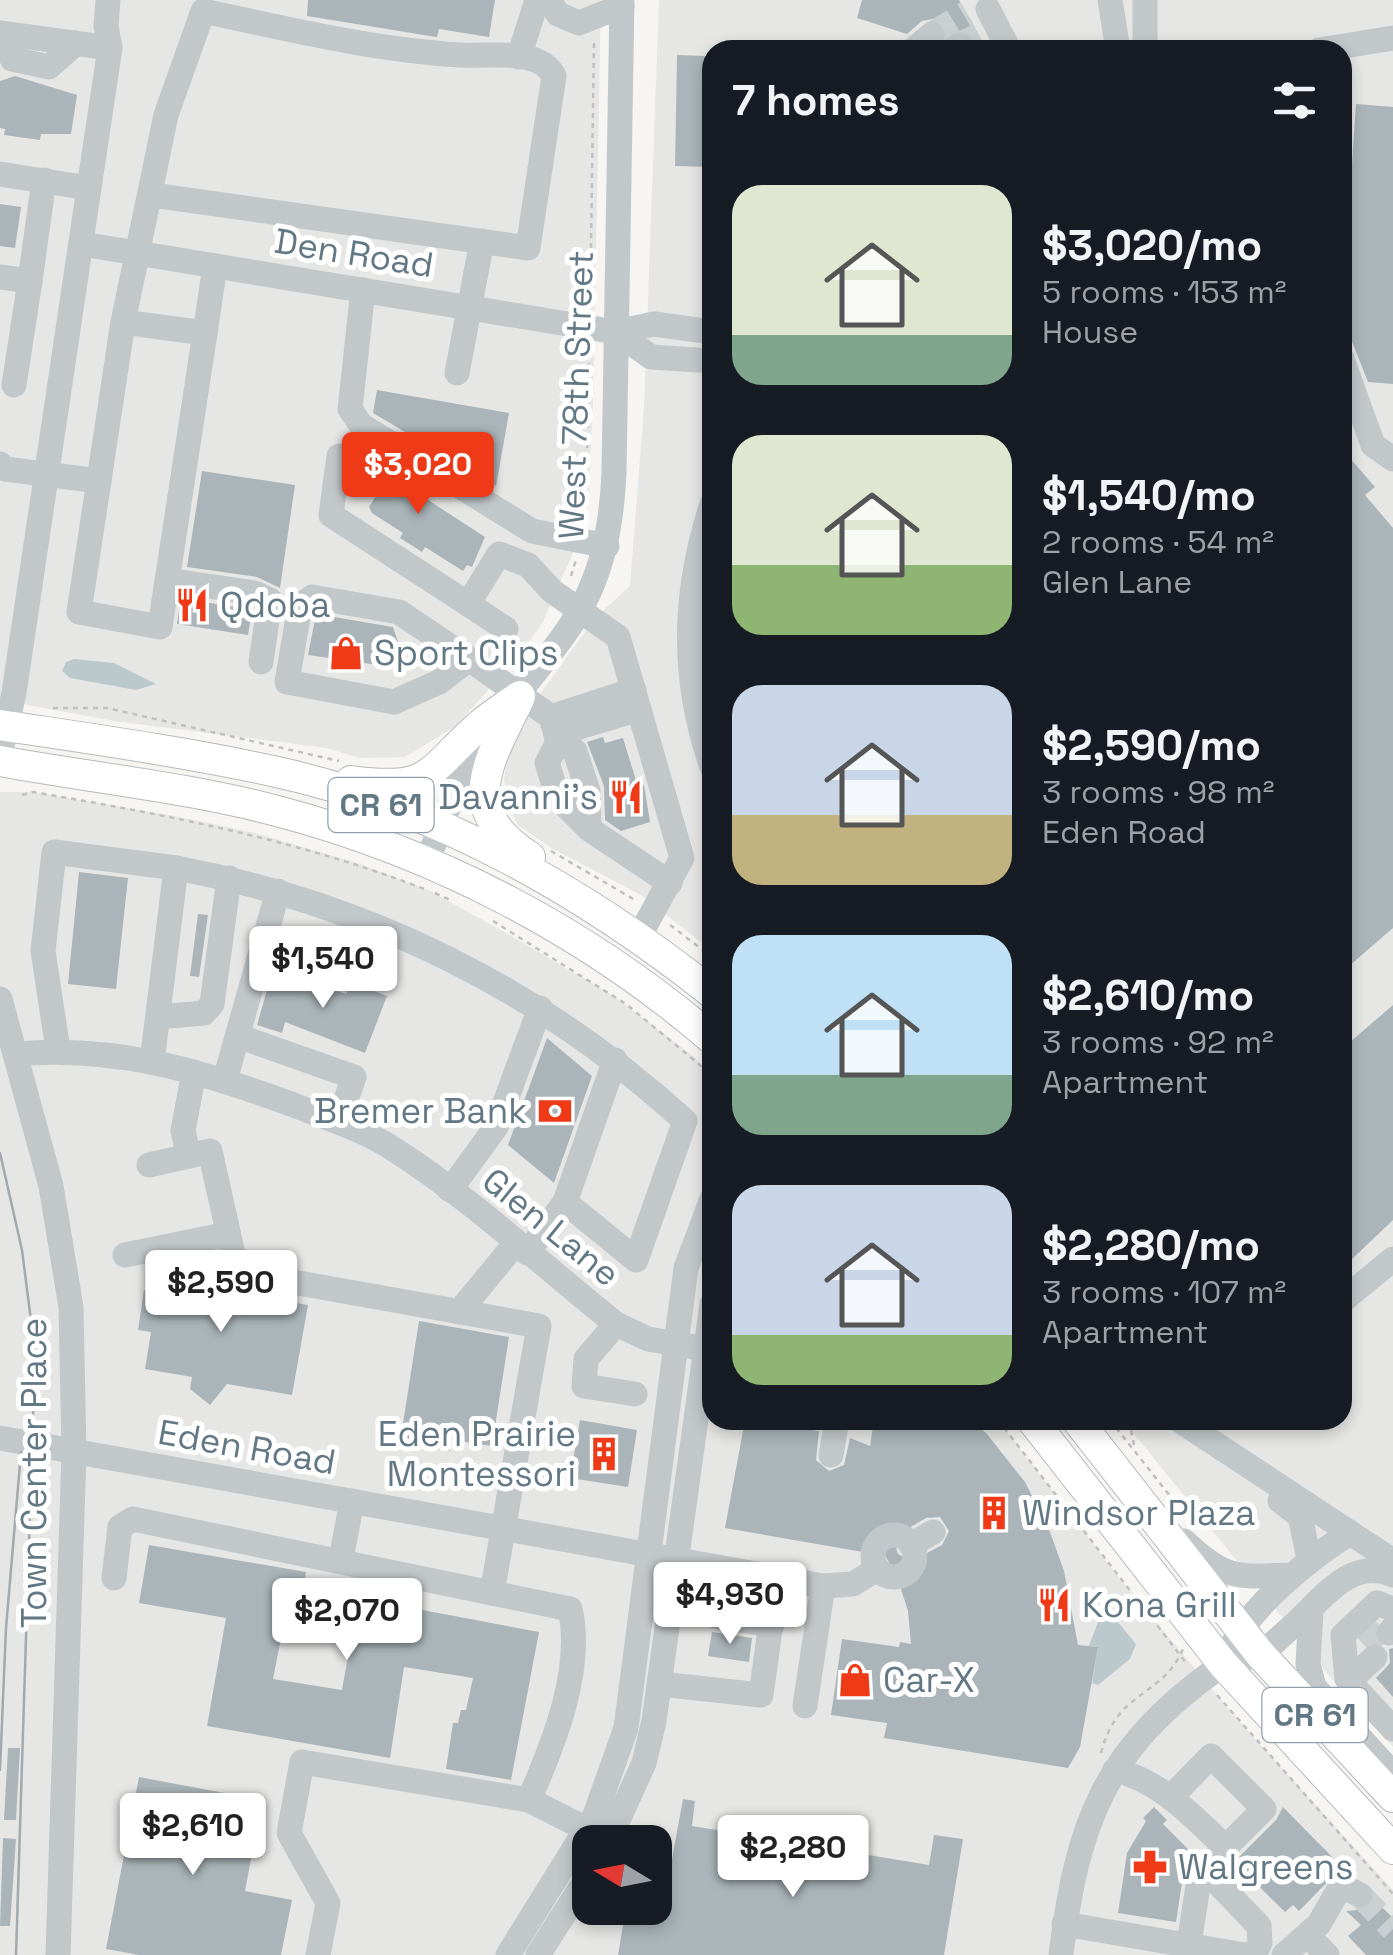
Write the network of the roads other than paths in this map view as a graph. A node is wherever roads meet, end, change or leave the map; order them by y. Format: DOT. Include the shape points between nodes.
graph roads {
  1 [pos="108,0"];
  2 [pos="537,0"];
  3 [pos="549,0"];
  4 [pos="1145,0"];
  5 [pos="622,3"];
  6 [pos="205,5"];
  7 [pos="1110,11"];
  8 [pos="4,34"];
  9 [pos="1393,38"];
  10 [pos="1106,40"];
  11 [pos="1116,40"];
  12 [pos="1145,40"];
  13 [pos="1352,45"];
  14 [pos="110,48"];
  15 [pos="519,57"];
  16 [pos="0,174"];
  17 [pos="44,180"];
  18 [pos="89,188"];
  19 [pos="152,195"];
  20 [pos="482,242"];
  21 [pos="82,244"];
  22 [pos="140,254"];
  23 [pos="215,266"];
  24 [pos="0,276"];
  25 [pos="30,281"];
  26 [pos="363,290"];
  27 [pos="469,308"];
  28 [pos="123,322"];
  29 [pos="603,330"];
  30 [pos="702,331"];
  31 [pos="205,332"];
  32 [pos="683,361"];
  33 [pos="702,361"];
  34 [pos="702,368"];
  35 [pos="457,373"];
  36 [pos="7,384"];
  37 [pos="1352,387"];
  38 [pos="60,392"];
  39 [pos="338,456"];
  40 [pos="1393,458"];
  41 [pos="0,464"];
  42 [pos="48,474"];
  43 [pos="99,481"];
  44 [pos="702,542"];
  45 [pos="594,544"];
  46 [pos="168,580"];
  47 [pos="468,604"];
  48 [pos="573,604"];
  49 [pos="506,629"];
  50 [pos="469,659"];
  51 [pos="262,662"];
  52 [pos="520,696"];
  53 [pos="638,703"];
  54 [pos="702,734"];
  55 [pos="2,742"];
  56 [pos="568,749"];
  57 [pos="277,772"];
  58 [pos="552,778"];
  59 [pos="440,828"];
  60 [pos="589,829"];
  61 [pos="426,862"];
  62 [pos="176,868"];
  63 [pos="229,878"];
  64 [pos="670,883"];
  65 [pos="278,891"];
  66 [pos="590,903"];
  67 [pos="639,937"];
  68 [pos="702,985"];
  69 [pos="0,999"];
  70 [pos="540,1008"];
  71 [pos="158,1017"];
  72 [pos="702,1030"];
  73 [pos="238,1036"];
  74 [pos="58,1050"];
  75 [pos="17,1054"];
  76 [pos="614,1060"];
  77 [pos="152,1062"];
  78 [pos="194,1072"];
  79 [pos="226,1080"];
  80 [pos="338,1122"];
  81 [pos="189,1156"];
  82 [pos="149,1164"];
  83 [pos="450,1190"];
  84 [pos="565,1202"];
  85 [pos="702,1225"];
  86 [pos="228,1234"];
  87 [pos="521,1248"];
  88 [pos="125,1255"];
  89 [pos="1393,1259"];
  90 [pos="1352,1293"];
  91 [pos="460,1312"];
  92 [pos="616,1324"];
  93 [pos="674,1344"];
  94 [pos="702,1348"];
  95 [pos="635,1394"];
  96 [pos="702,1397"];
  97 [pos="835,1430"];
  98 [pos="1040,1430"];
  99 [pos="1085,1430"];
  100 [pos="1198,1430"];
  101 [pos="1200,1430"];
  102 [pos="0,1438"];
  103 [pos="74,1452"];
  104 [pos="831,1455"];
  105 [pos="1140,1500"];
  106 [pos="352,1501"];
  107 [pos="506,1527"];
  108 [pos="1350,1533"];
  109 [pos="922,1539"];
  110 [pos="650,1553"];
  111 [pos="341,1559"];
  112 [pos="678,1560"];
  113 [pos="1393,1561"];
  114 [pos="1300,1567"];
  115 [pos="1393,1575"];
  116 [pos="114,1578"];
  117 [pos="777,1578"];
  118 [pos="823,1586"];
  119 [pos="1332,1588"];
  120 [pos="492,1593"];
  121 [pos="1311,1611"];
  122 [pos="714,1616"];
  123 [pos="1387,1619"];
  124 [pos="772,1625"];
  125 [pos="1240,1630"];
  126 [pos="1260,1654"];
  127 [pos="1224,1664"];
  128 [pos="660,1684"];
  129 [pos="806,1706"];
  130 [pos="1393,1729"];
  131 [pos="1106,1767"];
  132 [pos="1393,1774"];
  133 [pos="1172,1796"];
  134 [pos="1393,1797"];
  135 [pos="529,1800"];
  136 [pos="577,1825"];
  137 [pos="605,1825"];
  138 [pos="609,1825"];
  139 [pos="1393,1850"];
  140 [pos="1218,1855"];
  141 [pos="572,1875"];
  142 [pos="1360,1895"];
  143 [pos="572,1901"];
  144 [pos="1064,1924"];
  145 [pos="1189,1944"];
  146 [pos="1287,1952"];
  147 [pos="58,1955"];
  148 [pos="318,1955"];
  149 [pos="508,1955"];
  150 [pos="538,1955"];
  151 [pos="1060,1955"];
  152 [pos="1245,1955"];
  153 [pos="1254,1955"];
  1 -- 14 [label="street"];
  2 -- 15 [label="street"];
  3 -- 5 [label="street" via="571,22"];
  4 -- 12 [label="street"];
  5 -- 29 [label="street, West 78th Street"];
  6 -- 15 [label="street" via="367,44"];
  6 -- 19 [label="street" via="166,115"];
  7 -- 10 [label="street"];
  7 -- 11 [label="street"];
  8 -- 14 [label="street"];
  9 -- 13 [label="street"];
  14 -- 18 [label="street"];
  15 -- 20 [label="street" via="546,65 554,84 528,248"];
  16 -- 17 [label="street"];
  17 -- 18 [label="street"];
  17 -- 25 [label="street"];
  18 -- 21 [label="street"];
  19 -- 20 [label="street"];
  19 -- 22 [label="street"];
  20 -- 27 [label="street"];
  21 -- 22 [label="street, Den Road"];
  21 -- 38 [label="street"];
  22 -- 23 [label="street, Den Road"];
  22 -- 28 [label="street"];
  23 -- 26 [label="street, Den Road"];
  23 -- 31 [label="street"];
  24 -- 25 [label="street"];
  25 -- 36 [label="street"];
  26 -- 27 [label="street, Den Road"];
  26 -- 45 [label="street" via="350,409 361,425 532,531"];
  27 -- 29 [label="street, Den Road"];
  27 -- 35 [label="street"];
  28 -- 31 [label="street"];
  28 -- 43 [label="street"];
  29 -- 30 [label="street" via="654,324"];
  29 -- 32 [label="street" via="651,357"];
  29 -- 45 [label="street, West 78th Street" via="612,510"];
  31 -- 46 [label="street"];
  32 -- 33 [label="street"];
  32 -- 34 [label="street"];
  36 -- 38 [label="street"];
  37 -- 40 [label="street" via="1373,445"];
  38 -- 42 [label="street"];
  39 -- 47 [label="street" via="331,515"];
  41 -- 42 [label="street"];
  42 -- 43 [label="street"];
  42 -- 55 [label="street"];
  43 -- 46 [label="street" via="79,612 160,627"];
  44 -- 54 [label="street" via="688,644"];
  45 -- 48 [label="street, West 78th Street"];
  46 -- 51 [label="street" via="270,600"];
  47 -- 48 [label="street" via="499,554 528,565"];
  47 -- 49 [label="street"];
  48 -- 52 [label="street, West 78th Street"];
  48 -- 53 [label="street" via="618,637"];
  50 -- 50 [label="street" via="439,682 394,702 287,682 300,606 312,596 399,612"];
  50 -- 52 [label="street"];
  52 -- 56 [label="street"];
  52 -- 57 [label="main road" via="481,724 439,770 415,782 383,786"];
  52 -- 59 [label="street, West 78th Street" via="476,754"];
  52 -- 66 [label="main road" via="486,768 488,814 503,836 572,880"];
  53 -- 56 [label="street"];
  53 -- 64 [label="street" via="682,858"];
  55 -- 57 [label="main road, CR 61"];
  55 -- 61 [label="main road, CR 61" via="277,810"];
  56 -- 58 [label="street"];
  56 -- 58 [label="street" via="546,763"];
  56 -- 60 [label="street"];
  57 -- 59 [label="main road, CR 61"];
  58 -- 60 [label="street"];
  59 -- 61 [label="street, West 78th Street"];
  59 -- 66 [label="main road, CR 61"];
  60 -- 64 [label="street"];
  61 -- 72 [label="main road, CR 61" via="601,953"];
  62 -- 63 [label="street"];
  62 -- 71 [label="street"];
  62 -- 74 [label="street" via="54,852 43,951"];
  63 -- 65 [label="street"];
  63 -- 71 [label="street" via="212,1004 204,1013"];
  64 -- 67 [label="street"];
  65 -- 70 [label="street" via="445,954"];
  65 -- 73 [label="street"];
  66 -- 67 [label="main road, CR 61"];
  67 -- 68 [label="main road, CR 61"];
  69 -- 75 [label="street, Town Center Place"];
  70 -- 76 [label="street"];
  70 -- 83 [label="street" via="496,1128"];
  71 -- 77 [label="street"];
  73 -- 79 [label="street"];
  73 -- 80 [label="street" via="354,1077"];
  74 -- 75 [label="street, Glen Lane"];
  74 -- 77 [label="street, Glen Lane"];
  75 -- 103 [label="street, Town Center Place" via="64,1249"];
  76 -- 84 [label="street"];
  76 -- 84 [label="street" via="685,1121 636,1260"];
  77 -- 78 [label="street, Glen Lane"];
  78 -- 79 [label="street, Glen Lane"];
  78 -- 81 [label="street" via="183,1131"];
  79 -- 80 [label="street, Glen Lane"];
  80 -- 83 [label="street, Glen Lane" via="392,1148"];
  81 -- 82 [label="street"];
  81 -- 86 [label="street" via="210,1151"];
  83 -- 87 [label="street, Glen Lane"];
  84 -- 87 [label="street"];
  85 -- 93 [label="street" via="686,1268"];
  86 -- 88 [label="street"];
  86 -- 91 [label="street" via="237,1272"];
  87 -- 91 [label="street"];
  87 -- 92 [label="street, Glen Lane"];
  89 -- 90 [label="street"];
  91 -- 107 [label="street" via="538,1326"];
  92 -- 93 [label="street, Glen Lane"];
  92 -- 95 [label="street" via="586,1360 584,1386"];
  93 -- 94 [label="street, Glen Lane"];
  93 -- 110 [label="street"];
  96 -- 112 [label="street"];
  97 -- 104 [label="street"];
  98 -- 127 [label="main road, CR 61"];
  99 -- 105 [label="main road, CR 61"];
  100 -- 114 [label="street" via="1237,1473 1295,1510"];
  101 -- 108 [label="street"];
  102 -- 103 [label="street, Eden Road"];
  103 -- 106 [label="street, Eden Road"];
  103 -- 147 [label="street, Town Center Place"];
  105 -- 114 [label="street" via="1228,1575 1248,1578"];
  105 -- 125 [label="main road, CR 61"];
  106 -- 107 [label="street, Eden Road"];
  106 -- 111 [label="street"];
  107 -- 110 [label="street, Eden Road"];
  107 -- 120 [label="street"];
  108 -- 113 [label="street"];
  108 -- 114 [label="street"];
  108 -- 119 [label="street"];
  109 -- 118 [label="street, Eden Road" via="905,1574 887,1576 877,1569 854,1584"];
  110 -- 112 [label="street, Eden Road"];
  110 -- 137 [label="street"];
  111 -- 116 [label="street" via="132,1519 120,1527"];
  111 -- 120 [label="street"];
  112 -- 117 [label="street, Eden Road"];
  112 -- 128 [label="street"];
  114 -- 125 [label="street"];
  115 -- 119 [label="street" via="1362,1569"];
  117 -- 118 [label="street, Eden Road"];
  117 -- 124 [label="street"];
  118 -- 129 [label="street"];
  119 -- 121 [label="street"];
  120 -- 135 [label="street" via="570,1609 575,1630 562,1705"];
  121 -- 126 [label="street"];
  121 -- 132 [label="street" via="1314,1687"];
  122 -- 124 [label="street"];
  123 -- 130 [label="street" via="1378,1603 1343,1635"];
  124 -- 128 [label="street" via="761,1695"];
  125 -- 126 [label="main road, CR 61"];
  125 -- 127 [label="street"];
  126 -- 127 [label="street"];
  126 -- 134 [label="main road, CR 61"];
  127 -- 131 [label="street"];
  127 -- 139 [label="main road, CR 61"];
  128 -- 138 [label="street" via="644,1763"];
  131 -- 133 [label="street" via="1142,1777"];
  131 -- 144 [label="street" via="1078,1845"];
  133 -- 140 [label="street"];
  133 -- 140 [label="street" via="1212,1756 1264,1809"];
  135 -- 136 [label="street"];
  135 -- 148 [label="street" via="302,1762 289,1833 328,1903"];
  140 -- 145 [label="street" via="1199,1878"];
  140 -- 153 [label="street" via="1213,1878 1260,1926"];
  141 -- 149 [label="street"];
  142 -- 146 [label="street" via="1342,1889 1319,1924"];
  143 -- 150 [label="street"];
  144 -- 145 [label="street"];
  144 -- 151 [label="street"];
  145 -- 152 [label="street"];
}
